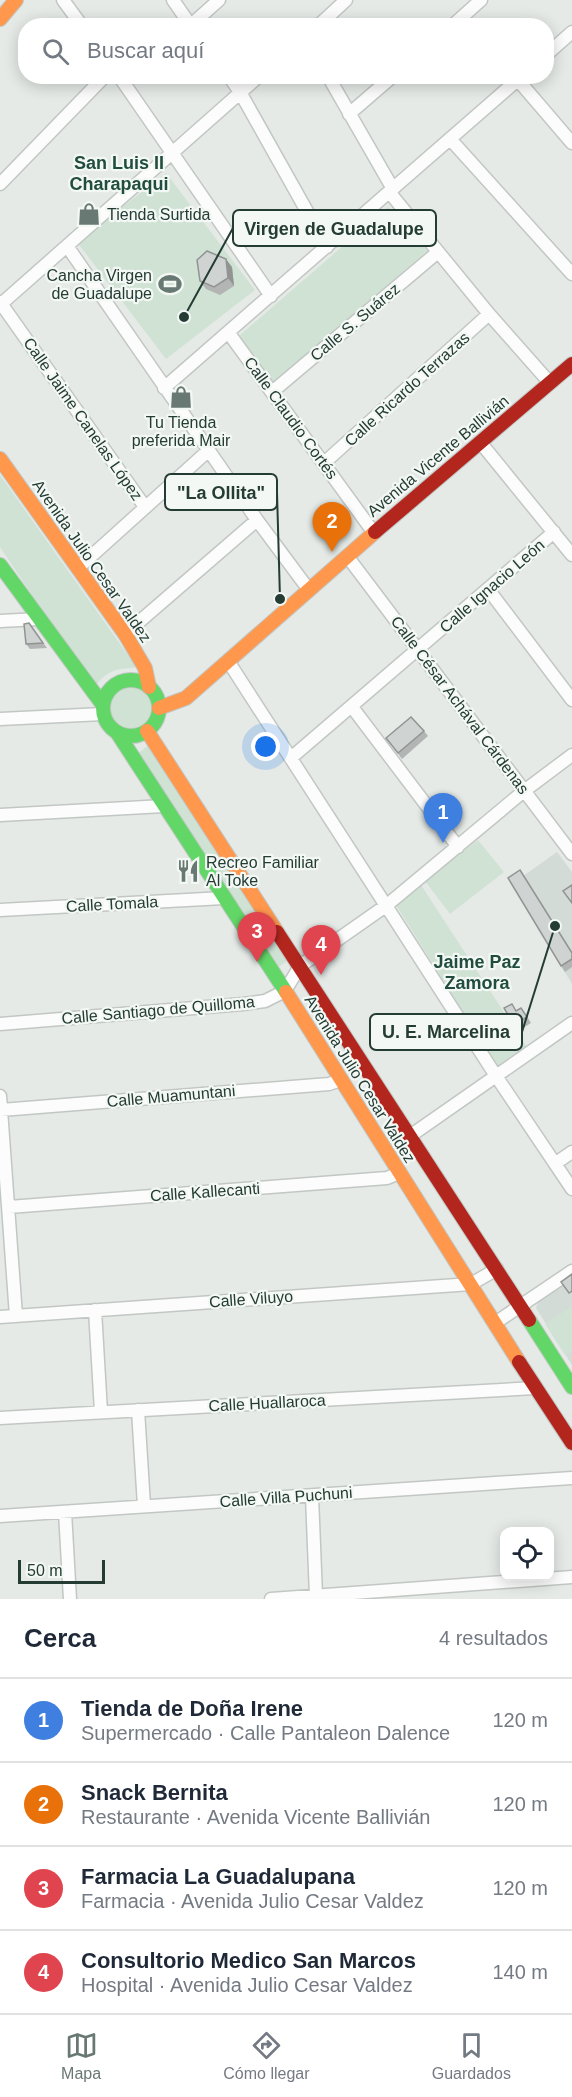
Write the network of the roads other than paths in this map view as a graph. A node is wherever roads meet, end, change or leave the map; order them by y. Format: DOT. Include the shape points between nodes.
graph roads {
  1 [pos="15,0"];
  2 [pos="63,0"];
  3 [pos="174,0"];
  4 [pos="219,0"];
  5 [pos="346,0"];
  6 [pos="481,0"];
  7 [pos="76,18"];
  8 [pos="186,18"];
  9 [pos="199,18"];
  10 [pos="327,18"];
  11 [pos="461,18"];
  12 [pos="0,19"];
  13 [pos="572,32"];
  14 [pos="554,48"];
  15 [pos="97,84"];
  16 [pos="124,84"];
  17 [pos="234,84"];
  18 [pos="250,84"];
  19 [pos="332,84"];
  20 [pos="384,84"];
  21 [pos="513,84"];
  22 [pos="525,84"];
  23 [pos="240,92"];
  24 [pos="349,114"];
  25 [pos="570,136"];
  26 [pos="450,140"];
  27 [pos="171,154"];
  28 [pos="0,184"];
  29 [pos="392,191"];
  30 [pos="67,246"];
  31 [pos="327,247"];
  32 [pos="438,252"];
  33 [pos="572,274"];
  34 [pos="270,296"];
  35 [pos="0,304"];
  36 [pos="489,314"];
  37 [pos="228,332"];
  38 [pos="569,371"];
  39 [pos="550,383"];
  40 [pos="164,388"];
  41 [pos="273,392"];
  42 [pos="480,442"];
  43 [pos="209,450"];
  44 [pos="0,459"];
  45 [pos="324,463"];
  46 [pos="145,507"];
  47 [pos="257,520"];
  48 [pos="554,532"];
  49 [pos="374,533"];
  50 [pos="572,555"];
  51 [pos="347,556"];
  52 [pos="0,565"];
  53 [pos="78,568"];
  54 [pos="488,589"];
  55 [pos="309,590"];
  56 [pos="39,619"];
  57 [pos="0,621"];
  58 [pos="125,634"];
  59 [pos="418,650"];
  60 [pos="228,661"];
  61 [pos="149,687"];
  62 [pos="572,699"];
  63 [pos="352,706"];
  64 [pos="159,708"];
  65 [pos="103,710"];
  66 [pos="0,719"];
  67 [pos="147,731"];
  68 [pos="118,734"];
  69 [pos="572,755"];
  70 [pos="292,757"];
  71 [pos="524,791"];
  72 [pos="164,806"];
  73 [pos="0,815"];
  74 [pos="458,847"];
  75 [pos="572,854"];
  76 [pos="224,897"];
  77 [pos="387,905"];
  78 [pos="0,910"];
  79 [pos="300,966"];
  80 [pos="285,991"];
  81 [pos="572,1023"];
  82 [pos="0,1024"];
  83 [pos="496,1076"];
  84 [pos="341,1080"];
  85 [pos="0,1096"];
  86 [pos="1,1110"];
  87 [pos="410,1136"];
  88 [pos="572,1152"];
  89 [pos="556,1163"];
  90 [pos="399,1173"];
  91 [pos="572,1189"];
  92 [pos="9,1208"];
  93 [pos="497,1269"];
  94 [pos="572,1271"];
  95 [pos="471,1284"];
  96 [pos="521,1306"];
  97 [pos="95,1310"];
  98 [pos="16,1316"];
  99 [pos="0,1317"];
  100 [pos="495,1323"];
  101 [pos="572,1387"];
  102 [pos="535,1388"];
  103 [pos="138,1410"];
  104 [pos="101,1412"];
  105 [pos="0,1418"];
  106 [pos="572,1443"];
  107 [pos="572,1478"];
  108 [pos="312,1496"];
  109 [pos="144,1506"];
  110 [pos="65,1512"];
  111 [pos="0,1516"];
  112 [pos="572,1577"];
  113 [pos="397,1595"];
  114 [pos="316,1596"];
  115 [pos="70,1599"];
  116 [pos="271,1599"];
  1 -- 12 [label="main road"];
  2 -- 7 [label="street"];
  3 -- 8 [label="street"];
  4 -- 9 [label="street"];
  5 -- 10 [label="street"];
  6 -- 11 [label="street"];
  13 -- 14 [label="street"];
  15 -- 28 [label="street"];
  16 -- 27 [label="street"];
  17 -- 23 [label="street"];
  18 -- 23 [label="street"];
  19 -- 24 [label="street"];
  20 -- 24 [label="street"];
  21 -- 26 [label="street"];
  22 -- 25 [label="street"];
  23 -- 27 [label="street"];
  23 -- 31 [label="street"];
  24 -- 29 [label="street"];
  26 -- 29 [label="street"];
  26 -- 33 [label="street"];
  27 -- 30 [label="street"];
  27 -- 34 [label="street"];
  29 -- 31 [label="street"];
  29 -- 32 [label="street"];
  30 -- 35 [label="street"];
  30 -- 40 [label="street"];
  31 -- 34 [label="street"];
  32 -- 36 [label="street"];
  32 -- 41 [label="street, Calle S. Suárez"];
  34 -- 37 [label="street"];
  35 -- 46 [label="street, Calle Jaime Canelas López"];
  36 -- 39 [label="street"];
  36 -- 45 [label="street, Calle Ricardo Terrazas"];
  37 -- 40 [label="street"];
  37 -- 41 [label="street, Calle Claudio Cortés"];
  38 -- 39 [label="main road, Avenida Vicente Ballivián"];
  39 -- 42 [label="main road, Avenida Vicente Ballivián"];
  40 -- 43 [label="street"];
  41 -- 45 [label="street, Calle Claudio Cortés"];
  42 -- 48 [label="street"];
  42 -- 49 [label="main road, Avenida Vicente Ballivián"];
  43 -- 46 [label="street"];
  43 -- 47 [label="street"];
  44 -- 53 [label="main road, Avenida Julio Cesar Valdez"];
  45 -- 49 [label="street, Calle Claudio Cortés"];
  46 -- 53 [label="street"];
  47 -- 55 [label="street"];
  47 -- 58 [label="street"];
  48 -- 50 [label="street"];
  48 -- 54 [label="street, Calle Ignacio León"];
  49 -- 51 [label="main road, Avenida Vicente Ballivián"];
  51 -- 55 [label="main road, Avenida Vicente Ballivián"];
  51 -- 59 [label="street, Calle César Achával Cárdenas"];
  52 -- 56 [label="main road"];
  53 -- 58 [label="main road, Avenida Julio Cesar Valdez"];
  54 -- 59 [label="street, Calle Ignacio León"];
  54 -- 62 [label="street"];
  55 -- 60 [label="main road, Avenida Vicente Ballivián"];
  56 -- 57 [label="street"];
  56 -- 65 [label="main road"];
  58 -- 61 [label="main road, Avenida Julio Cesar Valdez" via="145,668"];
  59 -- 63 [label="street, Calle Ignacio León"];
  59 -- 71 [label="street, Calle César Achával Cárdenas"];
  60 -- 64 [label="main road, Avenida Vicente Ballivián" via="186,698"];
  60 -- 70 [label="street"];
  61 -- 64 [label="main road"];
  61 -- 65 [label="main road" via="133,680 124,681 110,689"];
  63 -- 70 [label="street, Calle Ignacio León"];
  63 -- 74 [label="street"];
  64 -- 67 [label="main road"];
  65 -- 66 [label="street"];
  65 -- 68 [label="main road" via="107,723"];
  67 -- 68 [label="main road" via="138,735"];
  67 -- 79 [label="main road, Avenida Julio Cesar Valdez"];
  68 -- 72 [label="main road, Avenida Julio Cesar Valdez"];
  69 -- 71 [label="street"];
  70 -- 77 [label="street"];
  71 -- 74 [label="street"];
  71 -- 75 [label="street, Calle César Achával Cárdenas"];
  72 -- 73 [label="street"];
  72 -- 76 [label="main road, Avenida Julio Cesar Valdez"];
  74 -- 77 [label="street"];
  76 -- 78 [label="street, Calle Tomala"];
  76 -- 80 [label="main road, Avenida Julio Cesar Valdez"];
  77 -- 79 [label="street"];
  77 -- 83 [label="street"];
  79 -- 80 [label="street"];
  79 -- 87 [label="main road, Avenida Julio Cesar Valdez"];
  80 -- 82 [label="street, Calle Santiago de Quilloma" via="265,1001 243,1004"];
  80 -- 84 [label="main road, Avenida Julio Cesar Valdez"];
  81 -- 83 [label="street"];
  83 -- 87 [label="street"];
  83 -- 89 [label="street"];
  84 -- 86 [label="street, Calle Muamuntani"];
  84 -- 90 [label="main road, Avenida Julio Cesar Valdez"];
  85 -- 86 [label="street"];
  86 -- 92 [label="street"];
  87 -- 93 [label="main road, Avenida Julio Cesar Valdez"];
  88 -- 89 [label="street"];
  89 -- 91 [label="street"];
  90 -- 92 [label="street, Calle Kallecanti" via="387,1178"];
  90 -- 95 [label="main road, Avenida Julio Cesar Valdez"];
  92 -- 98 [label="street"];
  93 -- 95 [label="street, Calle Viluyo"];
  93 -- 96 [label="main road, Avenida Julio Cesar Valdez"];
  94 -- 96 [label="street"];
  95 -- 97 [label="street, Calle Viluyo"];
  95 -- 100 [label="main road, Avenida Julio Cesar Valdez"];
  96 -- 100 [label="street"];
  96 -- 101 [label="main road, Avenida Julio Cesar Valdez"];
  97 -- 98 [label="street, Calle Viluyo"];
  97 -- 104 [label="street"];
  98 -- 99 [label="street, Calle Viluyo"];
  100 -- 102 [label="main road, Avenida Julio Cesar Valdez"];
  102 -- 103 [label="street, Calle Huallaroca"];
  102 -- 106 [label="main road, Avenida Julio Cesar Valdez"];
  103 -- 104 [label="street, Calle Huallaroca"];
  103 -- 109 [label="street"];
  104 -- 105 [label="street, Calle Huallaroca"];
  107 -- 108 [label="street, Calle Villa Puchuni"];
  108 -- 109 [label="street, Calle Villa Puchuni"];
  108 -- 114 [label="street"];
  109 -- 110 [label="street, Calle Villa Puchuni"];
  110 -- 111 [label="street, Calle Villa Puchuni"];
  110 -- 115 [label="street"];
  112 -- 113 [label="street"];
  113 -- 114 [label="street"];
  114 -- 116 [label="street"];
}
